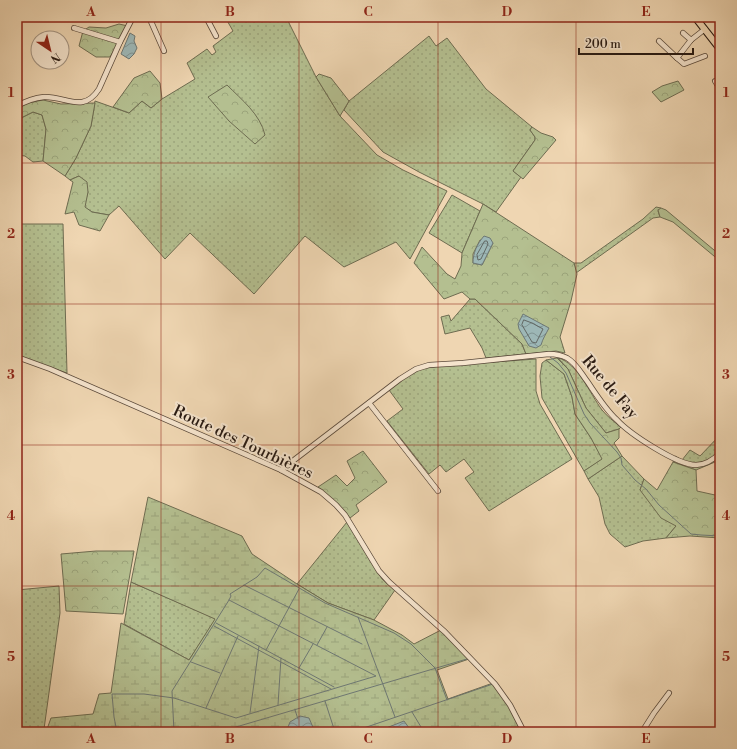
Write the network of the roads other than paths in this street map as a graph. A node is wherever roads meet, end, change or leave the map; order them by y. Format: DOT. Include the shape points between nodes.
graph roads {
  1 [pos="133,17"];
  2 [pos="148,17"];
  3 [pos="206,17"];
  4 [pos="695,17"];
  5 [pos="74,28"];
  6 [pos="705,29"];
  7 [pos="683,33"];
  8 [pos="216,36"];
  9 [pos="691,40"];
  10 [pos="659,41"];
  11 [pos="120,42"];
  12 [pos="720,49"];
  13 [pos="164,51"];
  14 [pos="705,56"];
  15 [pos="677,58"];
  16 [pos="720,79"];
  17 [pos="720,89"];
  18 [pos="17,106"];
  19 [pos="17,357"];
  20 [pos="369,403"];
  21 [pos="720,453"];
  22 [pos="281,470"];
  23 [pos="438,491"];
  24 [pos="669,693"];
  25 [pos="524,732"];
  26 [pos="642,732"];
  1 -- 11 [label="street"];
  2 -- 13 [label="street"];
  3 -- 8 [label="street"];
  4 -- 6 [label="main road"];
  5 -- 11 [label="street"];
  6 -- 9 [label="street"];
  6 -- 12 [label="main road"];
  7 -- 9 [label="street"];
  9 -- 15 [label="street"];
  10 -- 15 [label="street"];
  11 -- 18 [label="street" via="99,89 90,100 69,102 46,97"];
  14 -- 15 [label="street" via="684,64"];
  16 -- 17 [label="street" via="715,81"];
  19 -- 22 [label="street, Route des Tourbières"];
  20 -- 21 [label="street, Rue de Fay" via="422,366 557,354 570,360 617,420 635,435 687,464 709,462"];
  20 -- 22 [label="street, Rue de Fay"];
  20 -- 23 [label="street"];
  22 -- 25 [label="street, Route des Tourbières" via="321,492 336,505 345,515 379,571 445,632 495,684"];
  24 -- 26 [label="street"];
}
